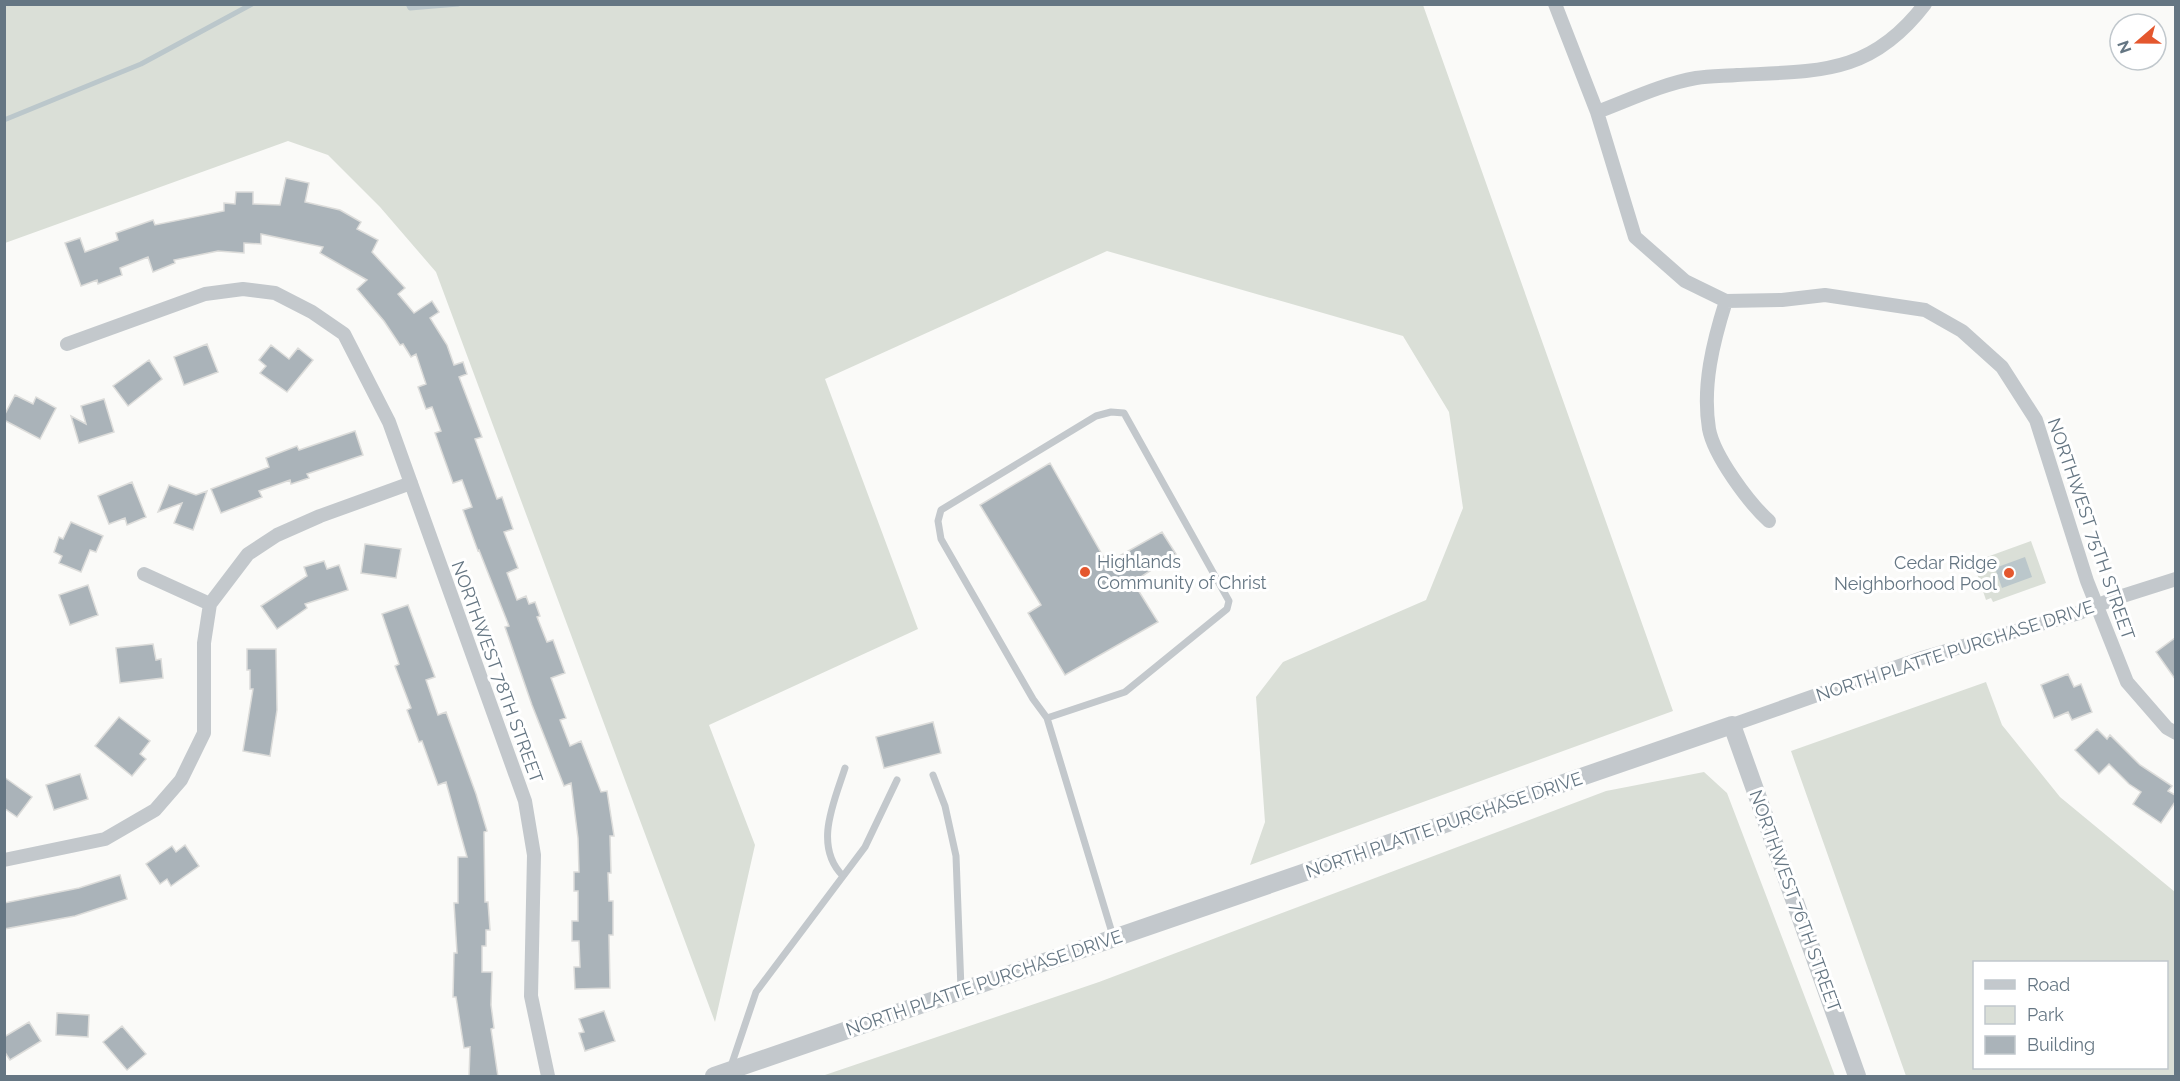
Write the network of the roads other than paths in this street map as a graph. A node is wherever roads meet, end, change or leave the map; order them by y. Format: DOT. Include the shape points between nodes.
graph roads {
  1 [pos="1555,4"];
  2 [pos="1925,4"];
  3 [pos="1596,112"];
  4 [pos="1726,301"];
  5 [pos="67,344"];
  6 [pos="411,483"];
  7 [pos="1769,522"];
  8 [pos="144,574"];
  9 [pos="2175,579"];
  10 [pos="210,604"];
  11 [pos="2097,606"];
  12 [pos="1047,718"];
  13 [pos="1732,725"];
  14 [pos="2175,733"];
  15 [pos="845,768"];
  16 [pos="933,775"];
  17 [pos="897,780"];
  18 [pos="4,860"];
  19 [pos="843,876"];
  20 [pos="1114,938"];
  21 [pos="961,991"];
  22 [pos="721,1074"];
  23 [pos="548,1077"];
  24 [pos="1857,1077"];
  1 -- 3 [label="street, NORTHWEST 75TH STREET"];
  2 -- 3 [label="street" via="1893,39 1851,63 1819,70 1696,78"];
  3 -- 4 [label="street, NORTHWEST 75TH STREET" via="1635,237 1685,281"];
  4 -- 7 [label="street" via="1714,340 1707,393 1709,431 1728,471"];
  4 -- 11 [label="street, NORTHWEST 75TH STREET" via="1825,296 1858,300 1924,310 1962,331 2002,367 2036,420"];
  5 -- 6 [label="street, NORTHWEST 78TH STREET" via="205,294 243,289 275,293 344,334 388,422"];
  6 -- 10 [label="street" via="277,535 248,554"];
  6 -- 23 [label="street, NORTHWEST 78TH STREET" via="525,801 534,855 531,996"];
  8 -- 10 [label="street"];
  9 -- 11 [label="street, NORTH PLATTE PURCHASE DRIVE"];
  10 -- 18 [label="street" via="204,643 204,733 181,780 155,810 105,839"];
  11 -- 13 [label="street, NORTH PLATTE PURCHASE DRIVE" via="1922,658"];
  11 -- 14 [label="street, NORTHWEST 75TH STREET" via="2127,682"];
  12 -- 12 [label="lane" via="941,539 938,521 941,510 1096,416 1124,414 1229,601 1227,609 1125,692"];
  12 -- 20 [label="lane"];
  13 -- 20 [label="street, NORTH PLATTE PURCHASE DRIVE"];
  13 -- 24 [label="street, NORTHWEST 76TH STREET"];
  15 -- 19 [label="lane" via="826,837 834,866"];
  16 -- 21 [label="lane" via="945,806 956,856"];
  17 -- 19 [label="lane" via="865,847"];
  19 -- 22 [label="lane" via="756,992"];
  20 -- 21 [label="street, NORTH PLATTE PURCHASE DRIVE"];
  21 -- 22 [label="street, NORTH PLATTE PURCHASE DRIVE"];
}
